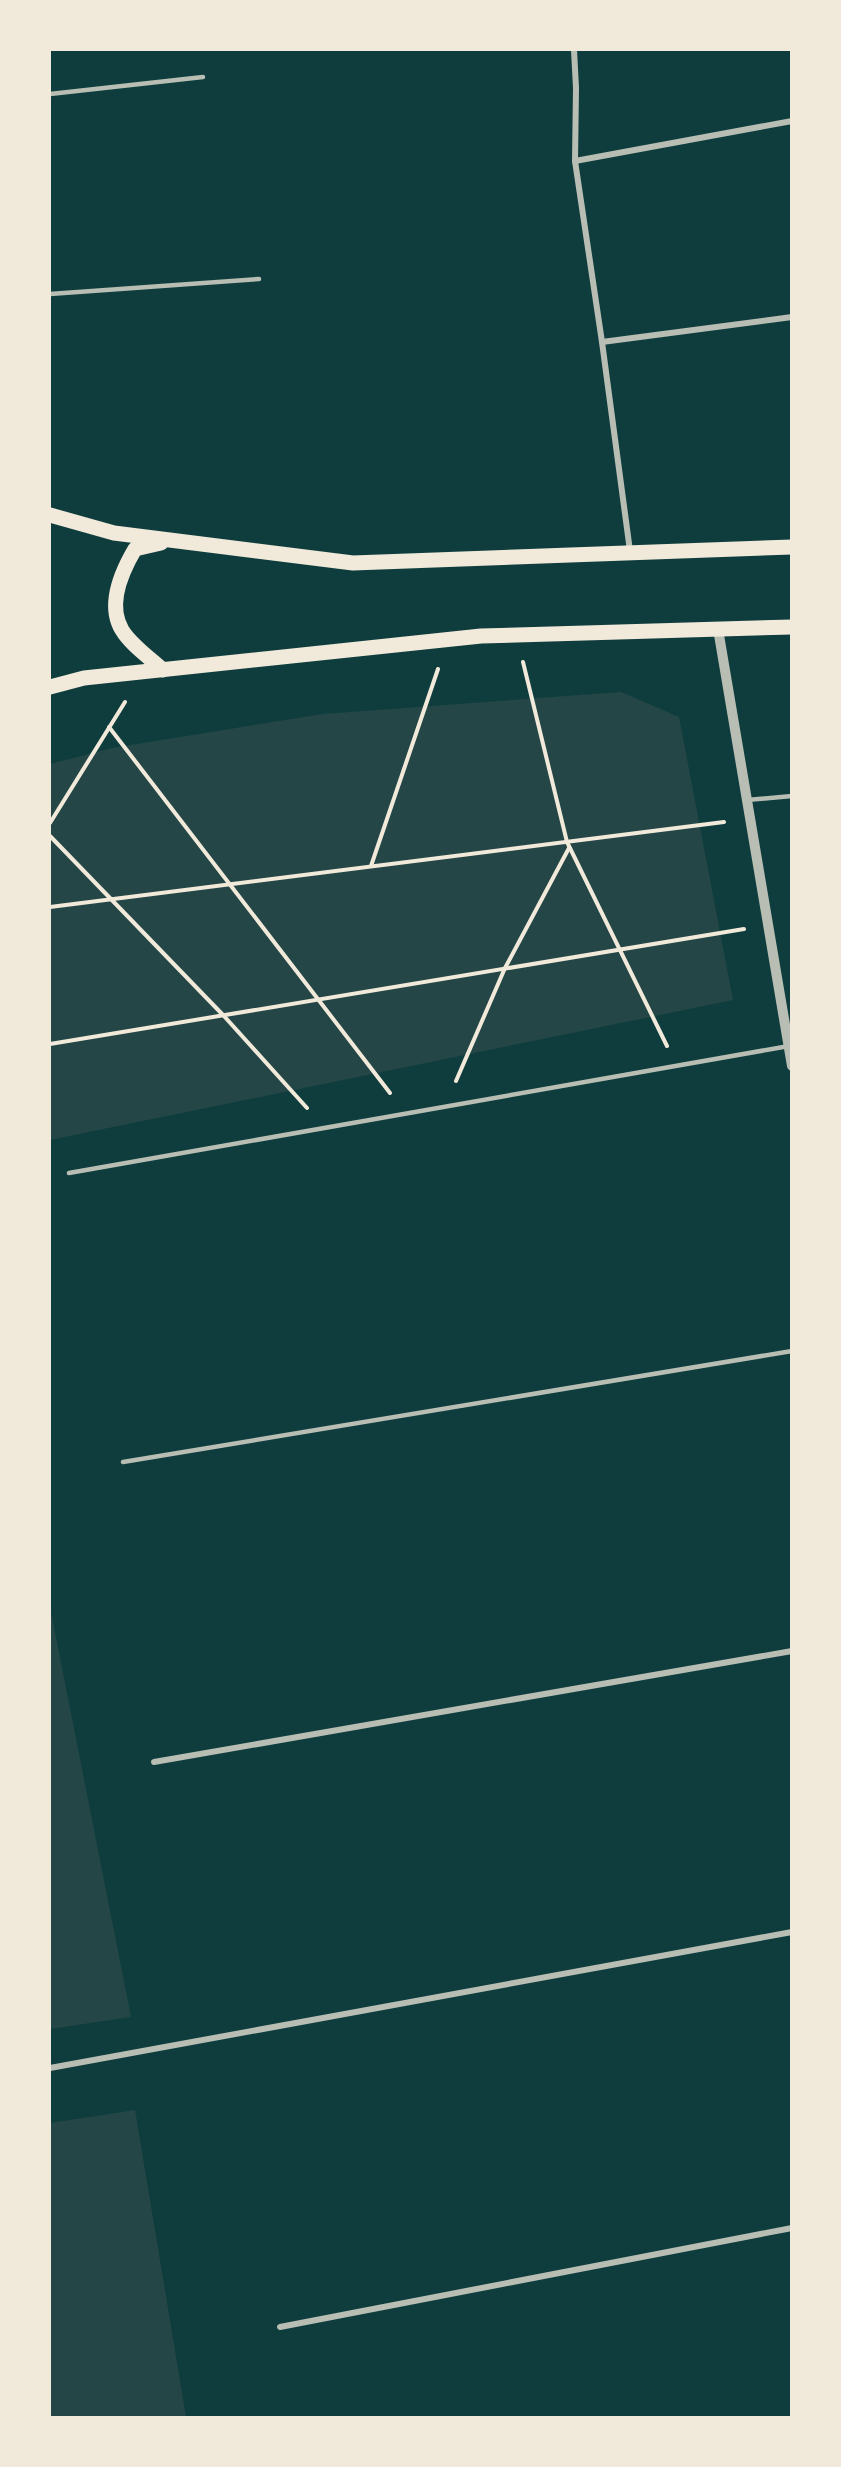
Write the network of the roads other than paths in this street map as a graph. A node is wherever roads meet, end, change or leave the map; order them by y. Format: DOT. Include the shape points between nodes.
graph roads {
  1 [pos="574,50"];
  2 [pos="202,77"];
  3 [pos="50,94"];
  4 [pos="792,120"];
  5 [pos="575,161"];
  6 [pos="259,279"];
  7 [pos="50,294"];
  8 [pos="792,317"];
  9 [pos="603,342"];
  10 [pos="50,515"];
  11 [pos="170,540"];
  12 [pos="792,547"];
  13 [pos="630,551"];
  14 [pos="792,627"];
  15 [pos="718,629"];
  16 [pos="163,670"];
  17 [pos="50,687"];
  18 [pos="792,796"];
  19 [pos="747,800"];
  20 [pos="790,1046"];
  21 [pos="792,1066"];
  22 [pos="69,1173"];
  23 [pos="792,1351"];
  24 [pos="123,1462"];
  25 [pos="792,1651"];
  26 [pos="154,1762"];
  27 [pos="792,1932"];
  28 [pos="50,2068"];
  29 [pos="792,2228"];
  30 [pos="280,2327"];
  1 -- 5 [label="street"];
  2 -- 3 [label="lane"];
  4 -- 5 [label="street"];
  5 -- 9 [label="street"];
  6 -- 7 [label="lane"];
  8 -- 9 [label="street"];
  9 -- 13 [label="street"];
  10 -- 11 [label="main road" via="114,533"];
  11 -- 13 [label="main road" via="353,563"];
  11 -- 16 [label="main road" via="135,549 122,571 118,591 117,614 122,630"];
  12 -- 13 [label="main road"];
  14 -- 15 [label="main road"];
  15 -- 16 [label="main road" via="448,640"];
  15 -- 19 [label="street"];
  16 -- 17 [label="main road" via="84,678"];
  18 -- 19 [label="lane"];
  19 -- 20 [label="street"];
  20 -- 21 [label="street"];
  20 -- 22 [label="lane"];
  23 -- 24 [label="lane"];
  25 -- 26 [label="street"];
  27 -- 28 [label="street"];
  29 -- 30 [label="street"];
}
